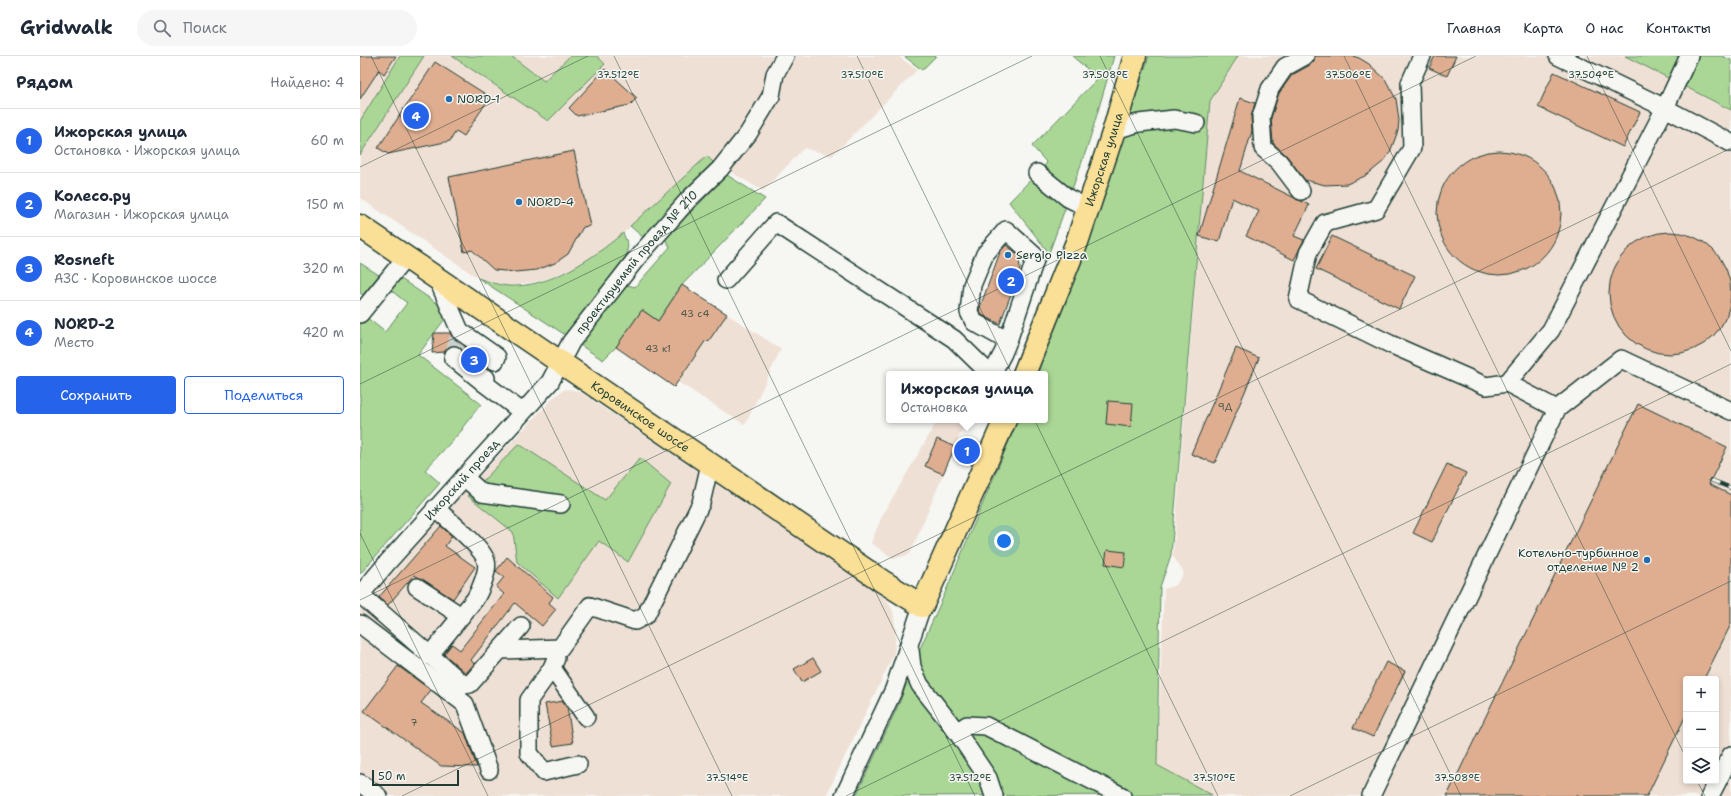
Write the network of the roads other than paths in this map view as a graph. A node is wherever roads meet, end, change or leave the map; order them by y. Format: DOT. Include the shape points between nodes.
graph roads {
  1 [pos="784,56"];
  2 [pos="1135,56"];
  3 [pos="1304,56"];
  4 [pos="1422,56"];
  5 [pos="1558,56"];
  6 [pos="1689,56"];
  7 [pos="1665,108"];
  8 [pos="1196,122"];
  9 [pos="1114,130"];
  10 [pos="1731,143"];
  11 [pos="1037,173"];
  12 [pos="1301,191"];
  13 [pos="1088,208"];
  14 [pos="360,226"];
  15 [pos="406,257"];
  16 [pos="437,278"];
  17 [pos="726,280"];
  18 [pos="360,314"];
  19 [pos="1008,341"];
  20 [pos="454,355"];
  21 [pos="495,361"];
  22 [pos="560,362"];
  23 [pos="988,371"];
  24 [pos="993,371"];
  25 [pos="1025,371"];
  26 [pos="1507,383"];
  27 [pos="1557,409"];
  28 [pos="1731,411"];
  29 [pos="522,412"];
  30 [pos="1004,423"];
  31 [pos="710,464"];
  32 [pos="464,477"];
  33 [pos="561,504"];
  34 [pos="435,508"];
  35 [pos="418,587"];
  36 [pos="360,595"];
  37 [pos="922,606"];
  38 [pos="461,616"];
  39 [pos="360,624"];
  40 [pos="521,626"];
  41 [pos="560,648"];
  42 [pos="910,648"];
  43 [pos="500,650"];
  44 [pos="429,656"];
  45 [pos="552,668"];
  46 [pos="586,717"];
  47 [pos="957,732"];
  48 [pos="1731,755"];
  49 [pos="578,764"];
  50 [pos="488,770"];
  51 [pos="360,783"];
  52 [pos="378,796"];
  53 [pos="844,796"];
  54 [pos="994,796"];
  55 [pos="1122,796"];
  56 [pos="1371,796"];
  57 [pos="1710,796"];
  1 -- 22 [label="street, проектируемый проезд № 210" via="775,74 771,96 748,134 720,169 688,200 636,259 571,342"];
  2 -- 9 [label="main road, Ижорская улица"];
  3 -- 12 [label="street" via="1284,67 1270,89 1261,117 1263,148 1279,162"];
  4 -- 26 [label="street" via="1410,83 1412,148 1376,209 1325,223 1308,253 1298,299 1390,344 1486,386"];
  5 -- 7 [label="street"];
  6 -- 7 [label="street"];
  7 -- 10 [label="street"];
  7 -- 26 [label="street" via="1551,330"];
  8 -- 9 [label="street" via="1174,119 1139,123"];
  9 -- 13 [label="main road, Ижорская улица"];
  11 -- 13 [label="street" via="1068,198"];
  13 -- 25 [label="main road, Ижорская улица"];
  14 -- 15 [label="main road, Коровинское шоссе"];
  15 -- 16 [label="main road, Коровинское шоссе"];
  15 -- 18 [label="street"];
  16 -- 21 [label="street" via="459,333 497,357"];
  16 -- 22 [label="main road, Коровинское шоссе"];
  17 -- 23 [label="street" via="776,223 954,339"];
  19 -- 19 [label="street" via="1036,257 1006,230 985,254 972,285 969,312 974,322"];
  19 -- 24 [label="street"];
  20 -- 29 [label="street" via="453,358 485,380"];
  22 -- 29 [label="street, Ижорский проезд" via="550,382"];
  22 -- 31 [label="main road, Коровинское шоссе"];
  26 -- 27 [label="street"];
  27 -- 28 [label="street" via="1620,359"];
  27 -- 56 [label="street"];
  29 -- 32 [label="street, Ижорский проезд"];
  30 -- 37 [label="main road"];
  31 -- 37 [label="main road, Коровинское шоссе"];
  31 -- 41 [label="street" via="701,503 646,615 635,621 590,606"];
  32 -- 33 [label="street" via="482,493"];
  32 -- 34 [label="street, Ижорский проезд"];
  34 -- 36 [label="street, Ижорский проезд"];
  34 -- 38 [label="street" via="479,549 487,565 478,594"];
  35 -- 38 [label="street"];
  36 -- 44 [label="street"];
  37 -- 42 [label="street"];
  38 -- 44 [label="street"];
  39 -- 50 [label="street" via="465,704"];
  40 -- 43 [label="street"];
  41 -- 43 [label="street"];
  41 -- 45 [label="street"];
  42 -- 47 [label="street" via="912,667 920,685"];
  42 -- 53 [label="street" via="894,689"];
  43 -- 44 [label="street" via="467,685 460,683"];
  45 -- 46 [label="street"];
  45 -- 49 [label="street" via="529,700 528,754 544,772"];
  47 -- 54 [label="street" via="988,778"];
  47 -- 55 [label="street" via="967,725 986,726"];
  48 -- 57 [label="street"];
  51 -- 52 [label="street"];
}
